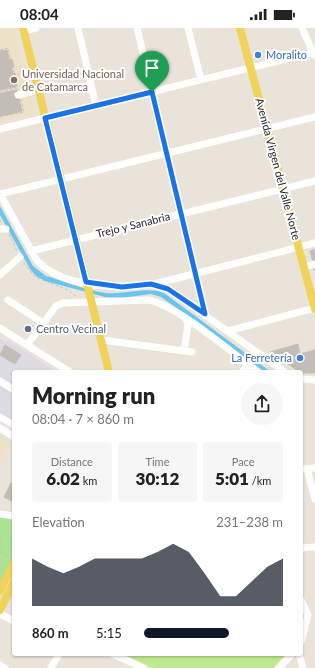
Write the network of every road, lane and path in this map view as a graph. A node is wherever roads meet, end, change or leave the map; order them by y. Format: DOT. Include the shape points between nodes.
graph roads {
  1 [pos="36,28"];
  2 [pos="78,28"];
  3 [pos="137,28"];
  4 [pos="188,28"];
  5 [pos="240,28"];
  6 [pos="302,28"];
  7 [pos="24,29"];
  8 [pos="0,51"];
  9 [pos="314,54"];
  10 [pos="25,67"];
  11 [pos="251,68"];
  12 [pos="15,79"];
  13 [pos="201,80"];
  14 [pos="38,90"];
  15 [pos="0,92"];
  16 [pos="152,92"];
  17 [pos="19,93"];
  18 [pos="96,106"];
  19 [pos="6,116"];
  20 [pos="0,117"];
  21 [pos="315,117"];
  22 [pos="45,118"];
  23 [pos="7,121"];
  24 [pos="267,128"];
  25 [pos="0,129"];
  26 [pos="167,153"];
  27 [pos="60,179"];
  28 [pos="315,181"];
  29 [pos="283,189"];
  30 [pos="0,194"];
  31 [pos="181,213"];
  32 [pos="75,239"];
  33 [pos="315,243"];
  34 [pos="299,248"];
  35 [pos="31,251"];
  36 [pos="20,257"];
  37 [pos="315,264"];
  38 [pos="304,267"];
  39 [pos="196,274"];
  40 [pos="0,275"];
  41 [pos="151,284"];
  42 [pos="87,285"];
  43 [pos="91,299"];
  44 [pos="8,300"];
  45 [pos="315,308"];
  46 [pos="205,314"];
  47 [pos="186,319"];
  48 [pos="43,323"];
  49 [pos="0,328"];
  50 [pos="228,331"];
  51 [pos="102,340"];
  52 [pos="27,345"];
  53 [pos="184,351"];
  54 [pos="192,352"];
  55 [pos="248,365"];
  56 [pos="67,370"];
  57 [pos="109,370"];
  58 [pos="244,370"];
  59 [pos="255,370"];
  60 [pos="282,370"];
  61 [pos="303,379"];
  62 [pos="315,380"];
  63 [pos="0,381"];
  64 [pos="12,389"];
  65 [pos="0,416"];
  66 [pos="12,424"];
  67 [pos="0,428"];
  68 [pos="12,436"];
  69 [pos="315,468"];
  70 [pos="304,469"];
  71 [pos="315,499"];
  72 [pos="0,514"];
  73 [pos="12,516"];
  74 [pos="0,537"];
  75 [pos="315,547"];
  76 [pos="303,548"];
  77 [pos="0,553"];
  78 [pos="12,557"];
  79 [pos="12,569"];
  80 [pos="12,586"];
  81 [pos="0,591"];
  82 [pos="303,603"];
  83 [pos="0,610"];
  84 [pos="0,614"];
  85 [pos="311,615"];
  86 [pos="12,620"];
  87 [pos="304,623"];
  88 [pos="58,656"];
  89 [pos="117,656"];
  90 [pos="290,656"];
  91 [pos="300,656"];
  92 [pos="0,665"];
  93 [pos="5,668"];
  94 [pos="51,668"];
  95 [pos="143,668"];
  96 [pos="279,668"];
  97 [pos="303,668"];
  1 -- 7 [label="street"];
  2 -- 18 [label="street"];
  3 -- 16 [label="street"];
  4 -- 13 [label="street"];
  5 -- 11 [label="main road, Avenida Virgen del Valle Norte"];
  6 -- 9 [label="street"];
  7 -- 14 [label="main road"];
  8 -- 12 [label="path" via="8,48"];
  9 -- 11 [label="street"];
  10 -- 12 [label="path"];
  11 -- 13 [label="street"];
  11 -- 24 [label="main road, Avenida Virgen del Valle Norte"];
  12 -- 17 [label="path"];
  13 -- 16 [label="street"];
  14 -- 17 [label="street"];
  14 -- 22 [label="main road"];
  15 -- 17 [label="path"];
  16 -- 18 [label="street"];
  16 -- 26 [label="street"];
  17 -- 19 [label="path" via="24,112"];
  18 -- 22 [label="street"];
  19 -- 20 [label="path"];
  19 -- 23 [label="path"];
  21 -- 24 [label="street"];
  22 -- 25 [label="street"];
  22 -- 27 [label="main road"];
  24 -- 26 [label="street"];
  24 -- 29 [label="main road, Avenida Virgen del Valle Norte"];
  26 -- 27 [label="street"];
  26 -- 31 [label="street"];
  27 -- 30 [label="street"];
  27 -- 32 [label="main road"];
  28 -- 29 [label="street, Trejo y Sanabria"];
  29 -- 31 [label="street, Trejo y Sanabria"];
  29 -- 34 [label="main road, Avenida Virgen del Valle Norte"];
  30 -- 35 [label="street"];
  31 -- 32 [label="street, Trejo y Sanabria"];
  31 -- 39 [label="street"];
  32 -- 35 [label="street, Trejo y Sanabria"];
  32 -- 42 [label="main road"];
  33 -- 34 [label="street"];
  34 -- 38 [label="main road, Avenida Virgen del Valle Norte"];
  34 -- 39 [label="street"];
  35 -- 42 [label="street" via="42,266 55,274"];
  36 -- 40 [label="street"];
  37 -- 38 [label="street"];
  38 -- 45 [label="main road, Avenida Virgen del Valle Norte"];
  39 -- 41 [label="street"];
  39 -- 46 [label="street"];
  41 -- 42 [label="street" via="122,287"];
  41 -- 46 [label="street" via="168,289"];
  42 -- 43 [label="main road"];
  43 -- 47 [label="street" via="116,302 158,301"];
  43 -- 48 [label="street" via="56,306"];
  43 -- 51 [label="main road"];
  44 -- 48 [label="street"];
  45 -- 50 [label="street"];
  46 -- 50 [label="street"];
  47 -- 53 [label="street" via="188,325"];
  47 -- 55 [label="street"];
  48 -- 52 [label="street"];
  49 -- 52 [label="street"];
  50 -- 60 [label="street"];
  51 -- 53 [label="street"];
  51 -- 57 [label="main road"];
  52 -- 56 [label="street"];
  53 -- 54 [label="street"];
  55 -- 58 [label="street"];
  55 -- 59 [label="street"];
  61 -- 62 [label="street"];
  63 -- 64 [label="street"];
  65 -- 66 [label="street"];
  67 -- 68 [label="street"];
  69 -- 70 [label="street"];
  70 -- 71 [label="street"];
  72 -- 73 [label="street"];
  74 -- 77 [label="path"];
  75 -- 76 [label="street"];
  77 -- 78 [label="path"];
  79 -- 81 [label="main road"];
  80 -- 83 [label="main road"];
  82 -- 85 [label="street"];
  84 -- 86 [label="street"];
  85 -- 87 [label="street"];
  88 -- 94 [label="street"];
  89 -- 95 [label="street"];
  90 -- 96 [label="street"];
  91 -- 97 [label="street"];
  92 -- 93 [label="street"];
}
